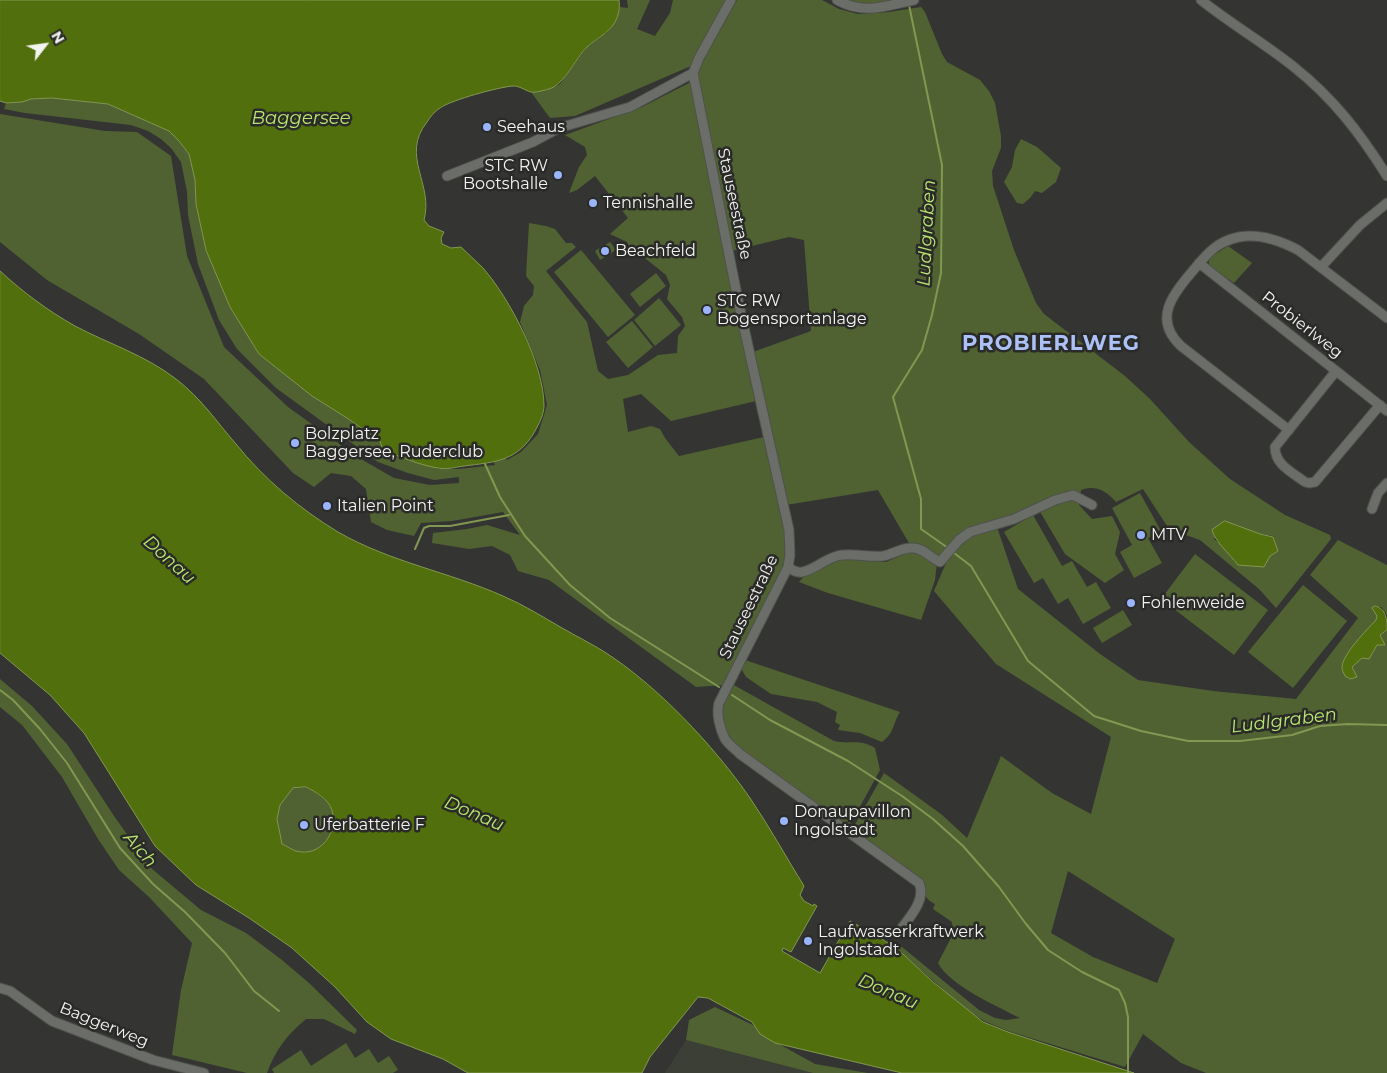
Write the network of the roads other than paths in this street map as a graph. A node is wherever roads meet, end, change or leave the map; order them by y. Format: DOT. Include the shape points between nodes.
graph roads {
  1 [pos="731,0"];
  2 [pos="837,0"];
  3 [pos="914,0"];
  4 [pos="1201,0"];
  5 [pos="693,73"];
  6 [pos="447,176"];
  7 [pos="1387,176"];
  8 [pos="1387,203"];
  9 [pos="1199,263"];
  10 [pos="1321,267"];
  11 [pos="1387,318"];
  12 [pos="1336,371"];
  13 [pos="1383,408"];
  14 [pos="1289,430"];
  15 [pos="1387,483"];
  16 [pos="1092,505"];
  17 [pos="1372,509"];
  18 [pos="788,567"];
  19 [pos="898,933"];
  20 [pos="0,988"];
  21 [pos="204,1073"];
  1 -- 5 [label="street"];
  2 -- 3 [label="street" via="867,10"];
  4 -- 7 [label="street" via="1319,88 1356,127"];
  5 -- 6 [label="street" via="630,107 559,128 533,142"];
  5 -- 18 [label="street, Stauseestraße" via="788,530"];
  8 -- 10 [label="street" via="1360,225"];
  9 -- 10 [label="street" via="1219,244 1249,236 1285,243"];
  9 -- 12 [label="street, Probierlweg"];
  9 -- 14 [label="street" via="1169,303 1167,318 1175,340"];
  10 -- 11 [label="street"];
  12 -- 13 [label="street, Probierlweg"];
  12 -- 14 [label="street"];
  13 -- 14 [label="street" via="1315,482 1305,482 1278,462 1275,447"];
  15 -- 17 [label="street" via="1378,493"];
  16 -- 18 [label="street" via="1069,495 1014,519 977,529 963,537 940,562 922,550 908,548 881,556 839,555 801,573"];
  18 -- 19 [label="street, Stauseestraße" via="719,703 720,724 726,740 740,754 919,883 921,898"];
  20 -- 21 [label="street, Baggerweg" via="10,991 52,1021 152,1060"];
}
